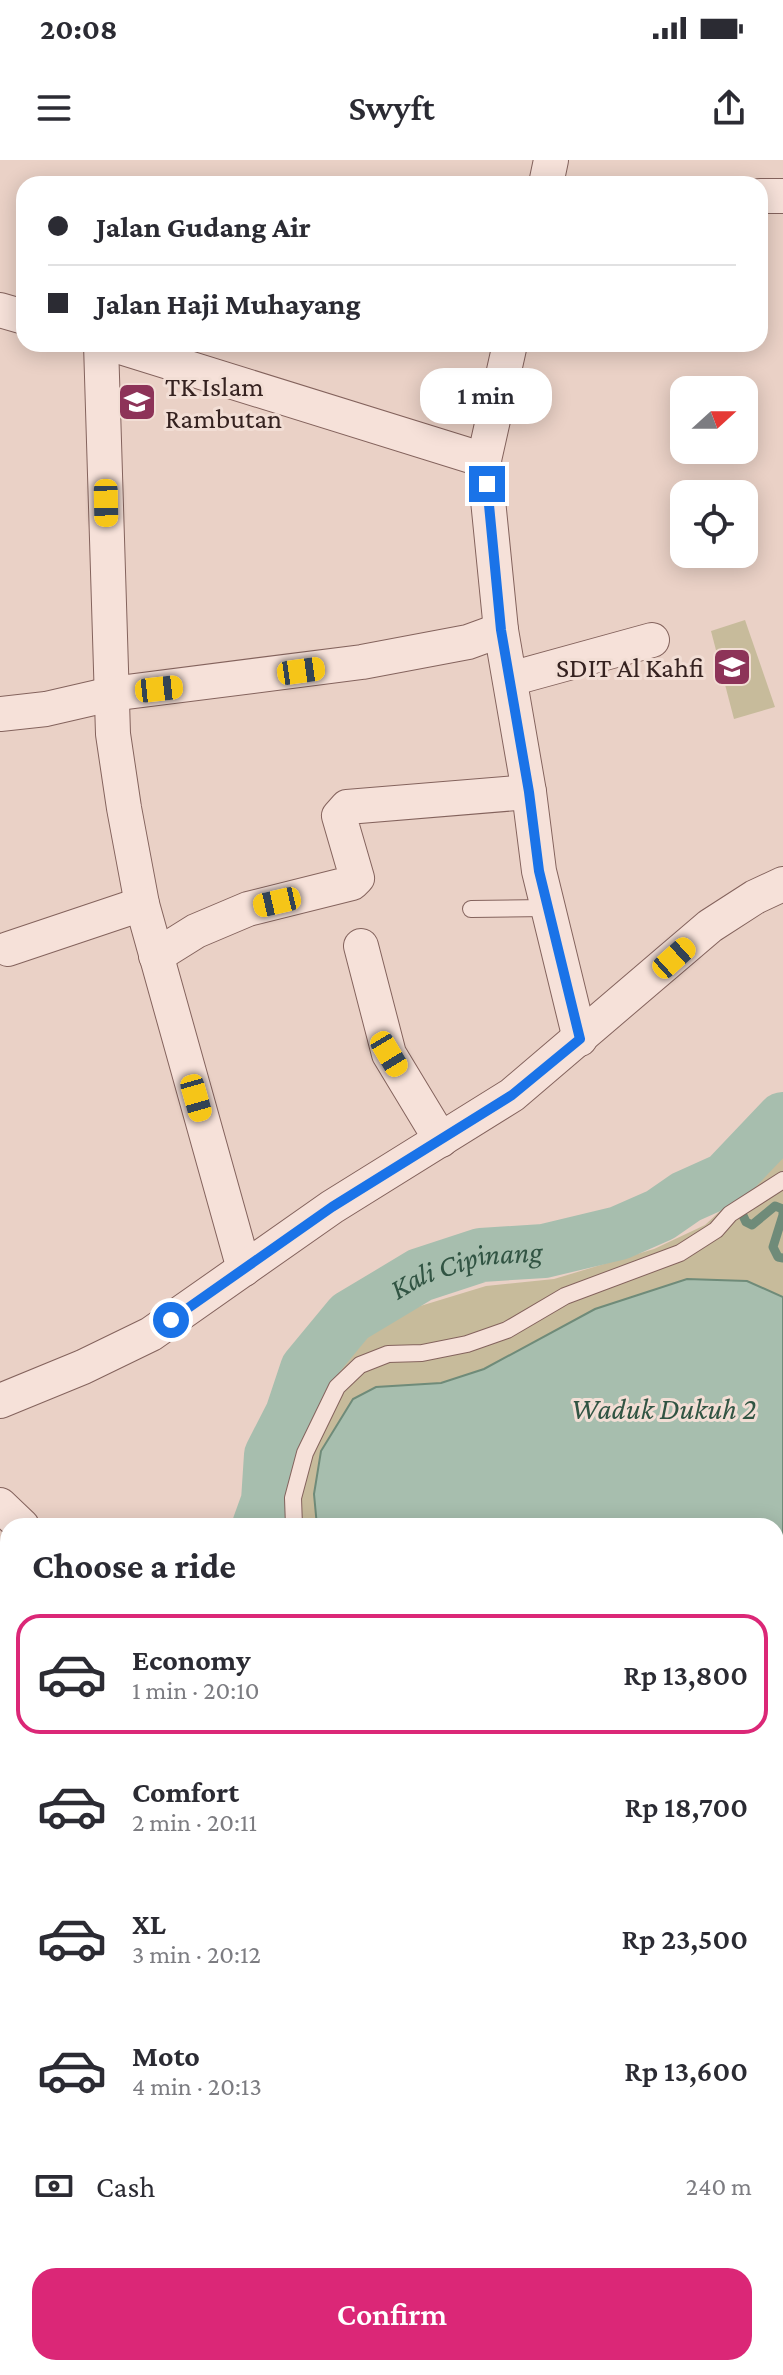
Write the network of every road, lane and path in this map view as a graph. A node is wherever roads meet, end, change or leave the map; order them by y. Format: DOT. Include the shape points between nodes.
graph roads {
  1 [pos="101,352"];
  2 [pos="137,352"];
  3 [pos="508,352"];
  4 [pos="484,460"];
  5 [pos="501,630"];
  6 [pos="652,640"];
  7 [pos="510,679"];
  8 [pos="111,694"];
  9 [pos="0,714"];
  10 [pos="529,792"];
  11 [pos="783,884"];
  12 [pos="142,904"];
  13 [pos="546,908"];
  14 [pos="471,909"];
  15 [pos="361,946"];
  16 [pos="8,949"];
  17 [pos="156,956"];
  18 [pos="580,1039"];
  19 [pos="441,1140"];
  20 [pos="783,1180"];
  21 [pos="244,1269"];
  22 [pos="0,1401"];
  23 [pos="294,1518"];
  1 -- 8 [label="street"];
  2 -- 4 [label="street"];
  3 -- 4 [label="street"];
  4 -- 5 [label="street"];
  5 -- 7 [label="street"];
  5 -- 8 [label="street" via="468,642 362,662"];
  6 -- 7 [label="street"];
  7 -- 10 [label="street"];
  8 -- 9 [label="street"];
  8 -- 12 [label="street" via="115,749"];
  10 -- 13 [label="street"];
  10 -- 17 [label="street" via="347,807 339,816 357,878 352,883 248,909 196,931"];
  11 -- 18 [label="street" via="710,926"];
  12 -- 16 [label="street"];
  12 -- 17 [label="street"];
  13 -- 14 [label="lane"];
  13 -- 18 [label="street"];
  15 -- 19 [label="street" via="389,1054"];
  17 -- 21 [label="street"];
  18 -- 19 [label="street" via="512,1095"];
  19 -- 21 [label="street"];
  20 -- 23 [label="lane" via="680,1253 565,1296 507,1330 467,1344 388,1354 360,1365 337,1387 305,1453 293,1498"];
  21 -- 22 [label="street" via="151,1334"];
}
